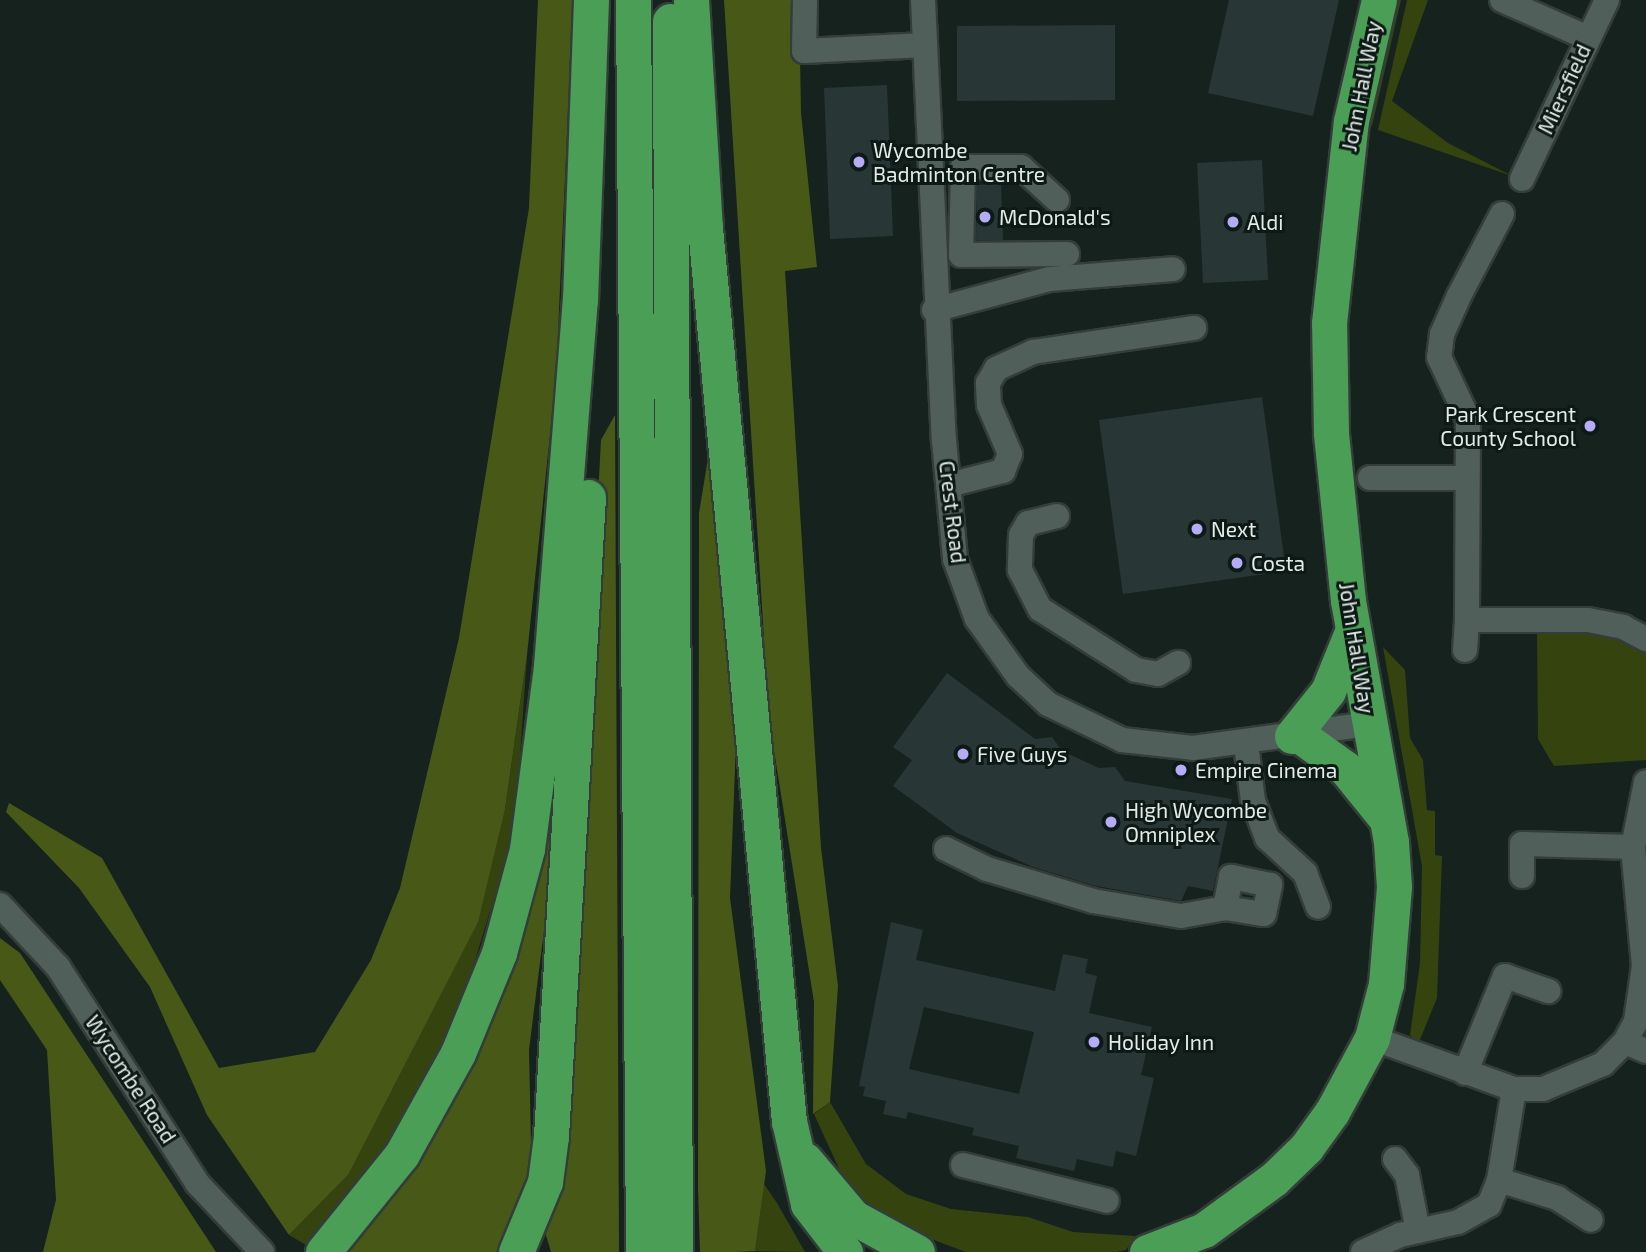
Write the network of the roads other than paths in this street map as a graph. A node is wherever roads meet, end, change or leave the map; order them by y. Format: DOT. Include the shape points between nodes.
graph roads {
  1 [pos="592,0"];
  2 [pos="609,0"];
  3 [pos="633,0"];
  4 [pos="670,0"];
  5 [pos="691,0"];
  6 [pos="805,0"];
  7 [pos="923,0"];
  8 [pos="1379,0"];
  9 [pos="1502,0"];
  10 [pos="1607,0"];
  11 [pos="1588,38"];
  12 [pos="925,45"];
  13 [pos="1522,179"];
  14 [pos="1057,200"];
  15 [pos="1502,214"];
  16 [pos="1067,254"];
  17 [pos="1173,269"];
  18 [pos="934,310"];
  19 [pos="1194,328"];
  20 [pos="1370,478"];
  21 [pos="1467,478"];
  22 [pos="949,485"];
  23 [pos="1057,516"];
  24 [pos="1467,620"];
  25 [pos="1352,632"];
  26 [pos="1646,639"];
  27 [pos="1465,650"];
  28 [pos="1178,663"];
  29 [pos="1369,724"];
  30 [pos="1295,735"];
  31 [pos="1246,744"];
  32 [pos="1646,782"];
  33 [pos="1387,818"];
  34 [pos="1633,847"];
  35 [pos="946,849"];
  36 [pos="1522,876"];
  37 [pos="0,905"];
  38 [pos="1318,907"];
  39 [pos="1225,908"];
  40 [pos="1548,991"];
  41 [pos="1371,1038"];
  42 [pos="1636,1047"];
  43 [pos="1465,1073"];
  44 [pos="1514,1089"];
  45 [pos="792,1143"];
  46 [pos="1395,1159"];
  47 [pos="963,1165"];
  48 [pos="1499,1180"];
  49 [pos="1107,1201"];
  50 [pos="1591,1220"];
  51 [pos="1418,1231"];
  52 [pos="1196,1241"];
  53 [pos="262,1252"];
  54 [pos="323,1252"];
  55 [pos="516,1252"];
  56 [pos="643,1252"];
  57 [pos="675,1252"];
  58 [pos="845,1252"];
  59 [pos="916,1252"];
  60 [pos="1147,1252"];
  61 [pos="1363,1252"];
  1 -- 54 [label="highway" via="580,300 551,666 527,849 499,953 458,1053 402,1154"];
  2 -- 55 [label="highway" via="599,299 551,1136 545,1182"];
  3 -- 56 [label="highway"];
  4 -- 57 [label="highway"];
  5 -- 45 [label="highway" via="705,228"];
  6 -- 12 [label="street" via="804,51"];
  7 -- 12 [label="street, Crest Road"];
  8 -- 25 [label="highway, John Hall Way" via="1351,121 1329,323 1331,433"];
  9 -- 11 [label="street"];
  10 -- 11 [label="street, Miersfield"];
  11 -- 13 [label="street, Miersfield"];
  12 -- 18 [label="street, Crest Road"];
  14 -- 16 [label="street" via="1021,167 963,167 961,255"];
  15 -- 21 [label="street" via="1442,334 1444,377 1468,419"];
  17 -- 18 [label="street" via="1050,279"];
  18 -- 22 [label="street, Crest Road"];
  19 -- 22 [label="street" via="1033,352 996,369 988,383 989,405 1010,454 1003,471"];
  20 -- 21 [label="street"];
  21 -- 24 [label="street"];
  22 -- 31 [label="street, Crest Road" via="955,559 977,619 1018,677 1048,704 1104,733 1154,748"];
  23 -- 28 [label="street" via="1028,523 1021,535 1020,570 1040,609 1136,670 1158,674"];
  24 -- 26 [label="street" via="1588,620 1623,627"];
  24 -- 27 [label="street"];
  25 -- 29 [label="highway, John Hall Way"];
  25 -- 30 [label="highway" via="1332,684"];
  29 -- 30 [label="street, Crest Road"];
  29 -- 33 [label="highway, John Hall Way"];
  30 -- 31 [label="street, Crest Road"];
  30 -- 33 [label="highway" via="1345,768"];
  31 -- 38 [label="street" via="1252,801 1267,838 1305,873"];
  32 -- 34 [label="street"];
  33 -- 41 [label="highway, John Hall Way" via="1394,887 1391,946"];
  34 -- 36 [label="street" via="1522,844"];
  34 -- 42 [label="street" via="1644,966"];
  35 -- 39 [label="street" via="987,869 1093,901 1181,916"];
  37 -- 53 [label="street, Wycombe Road" via="58,967 197,1184"];
  40 -- 43 [label="street" via="1505,976"];
  41 -- 43 [label="street"];
  41 -- 52 [label="highway, John Hall Way" via="1332,1112 1306,1147 1274,1179"];
  42 -- 44 [label="street" via="1573,1080"];
  43 -- 44 [label="street"];
  44 -- 48 [label="street"];
  45 -- 58 [label="highway" via="808,1204"];
  45 -- 59 [label="highway" via="853,1217"];
  46 -- 51 [label="street" via="1408,1175"];
  47 -- 49 [label="street"];
  48 -- 50 [label="street" via="1557,1198"];
  48 -- 51 [label="street" via="1489,1205 1477,1214"];
  51 -- 61 [label="street"];
  52 -- 60 [label="highway, John Hall Way"];
}
